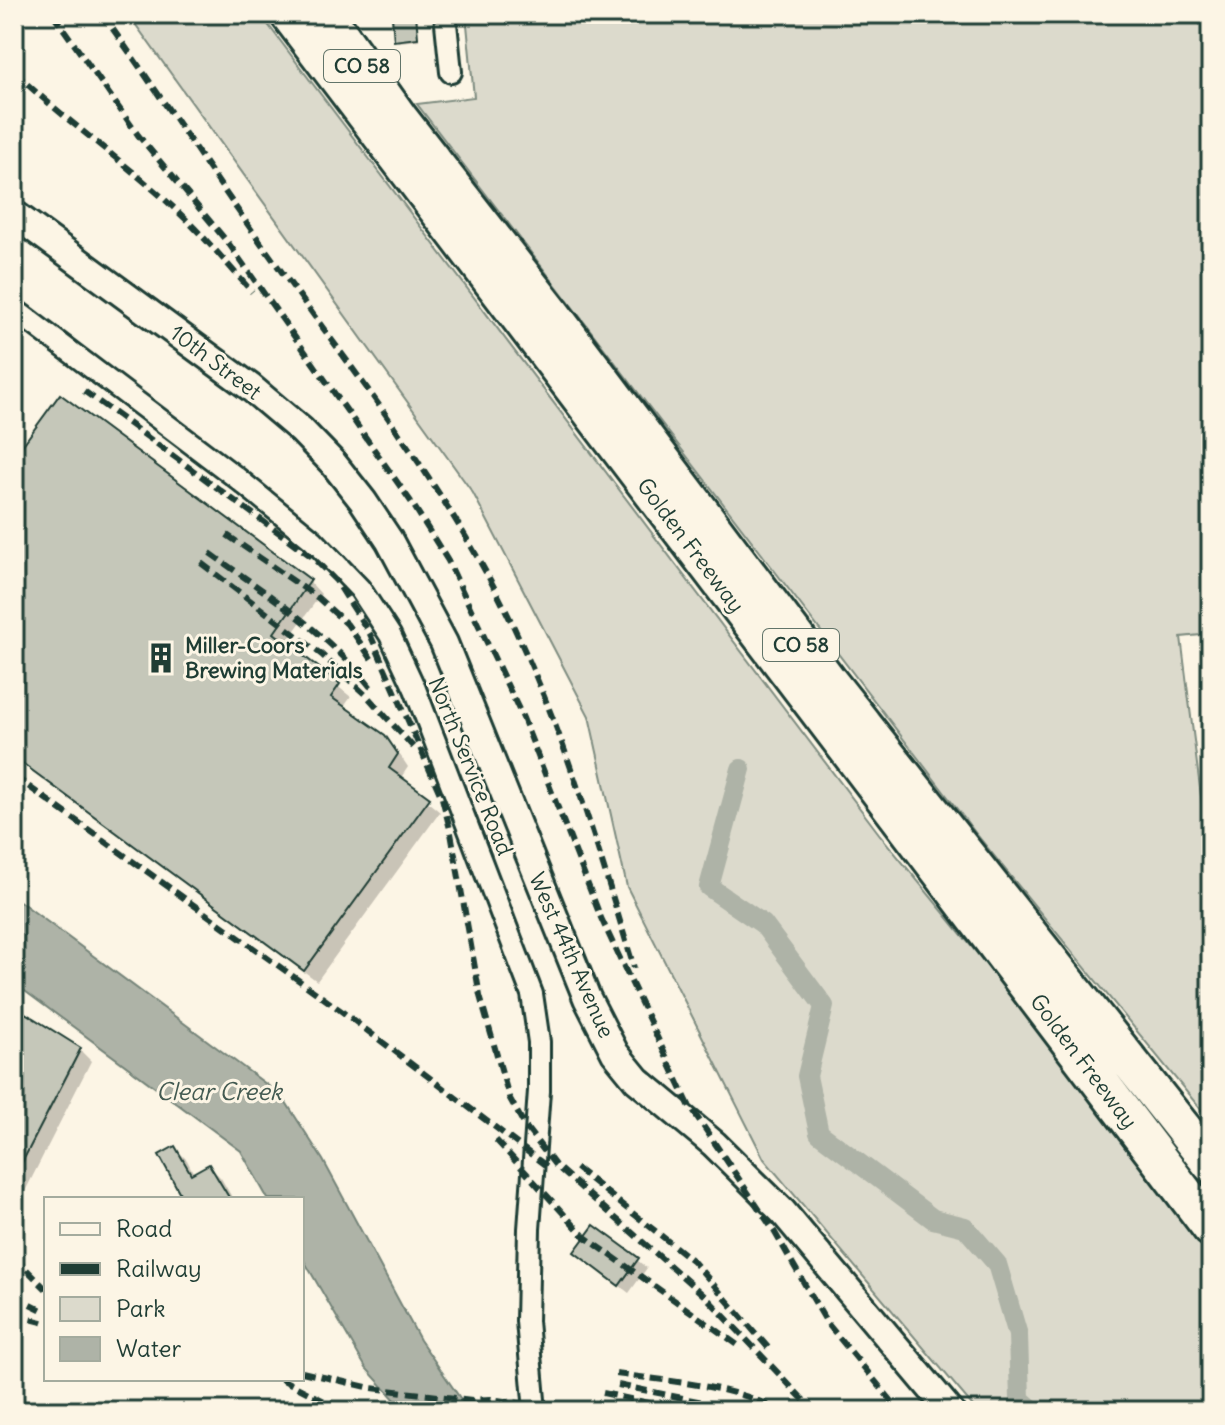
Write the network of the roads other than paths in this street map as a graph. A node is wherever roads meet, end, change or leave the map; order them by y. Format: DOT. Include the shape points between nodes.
graph roads {
  1 [pos="289,14"];
  2 [pos="325,14"];
  3 [pos="346,14"];
  4 [pos="445,14"];
  5 [pos="451,72"];
  6 [pos="399,118"];
  7 [pos="14,214"];
  8 [pos="14,309"];
  9 [pos="389,540"];
  10 [pos="1211,1164"];
  11 [pos="1211,1228"];
  12 [pos="535,1411"];
  13 [pos="950,1411"];
  1 -- 11 [label="highway, Golden Freeway / CO 58"];
  2 -- 6 [label="highway, Golden Freeway / CO 58"];
  3 -- 6 [label="highway"];
  4 -- 5 [label="street"];
  6 -- 10 [label="highway, Golden Freeway / CO 58" via="829,682"];
  7 -- 9 [label="street, 10th Street" via="301,430 333,463"];
  8 -- 12 [label="street, North Service Road" via="313,540 360,589 403,662 532,994 539,1080 527,1321"];
  9 -- 13 [label="street, West 44th Avenue" via="444,643 587,998 615,1053 637,1080 714,1144 783,1212"];
}
